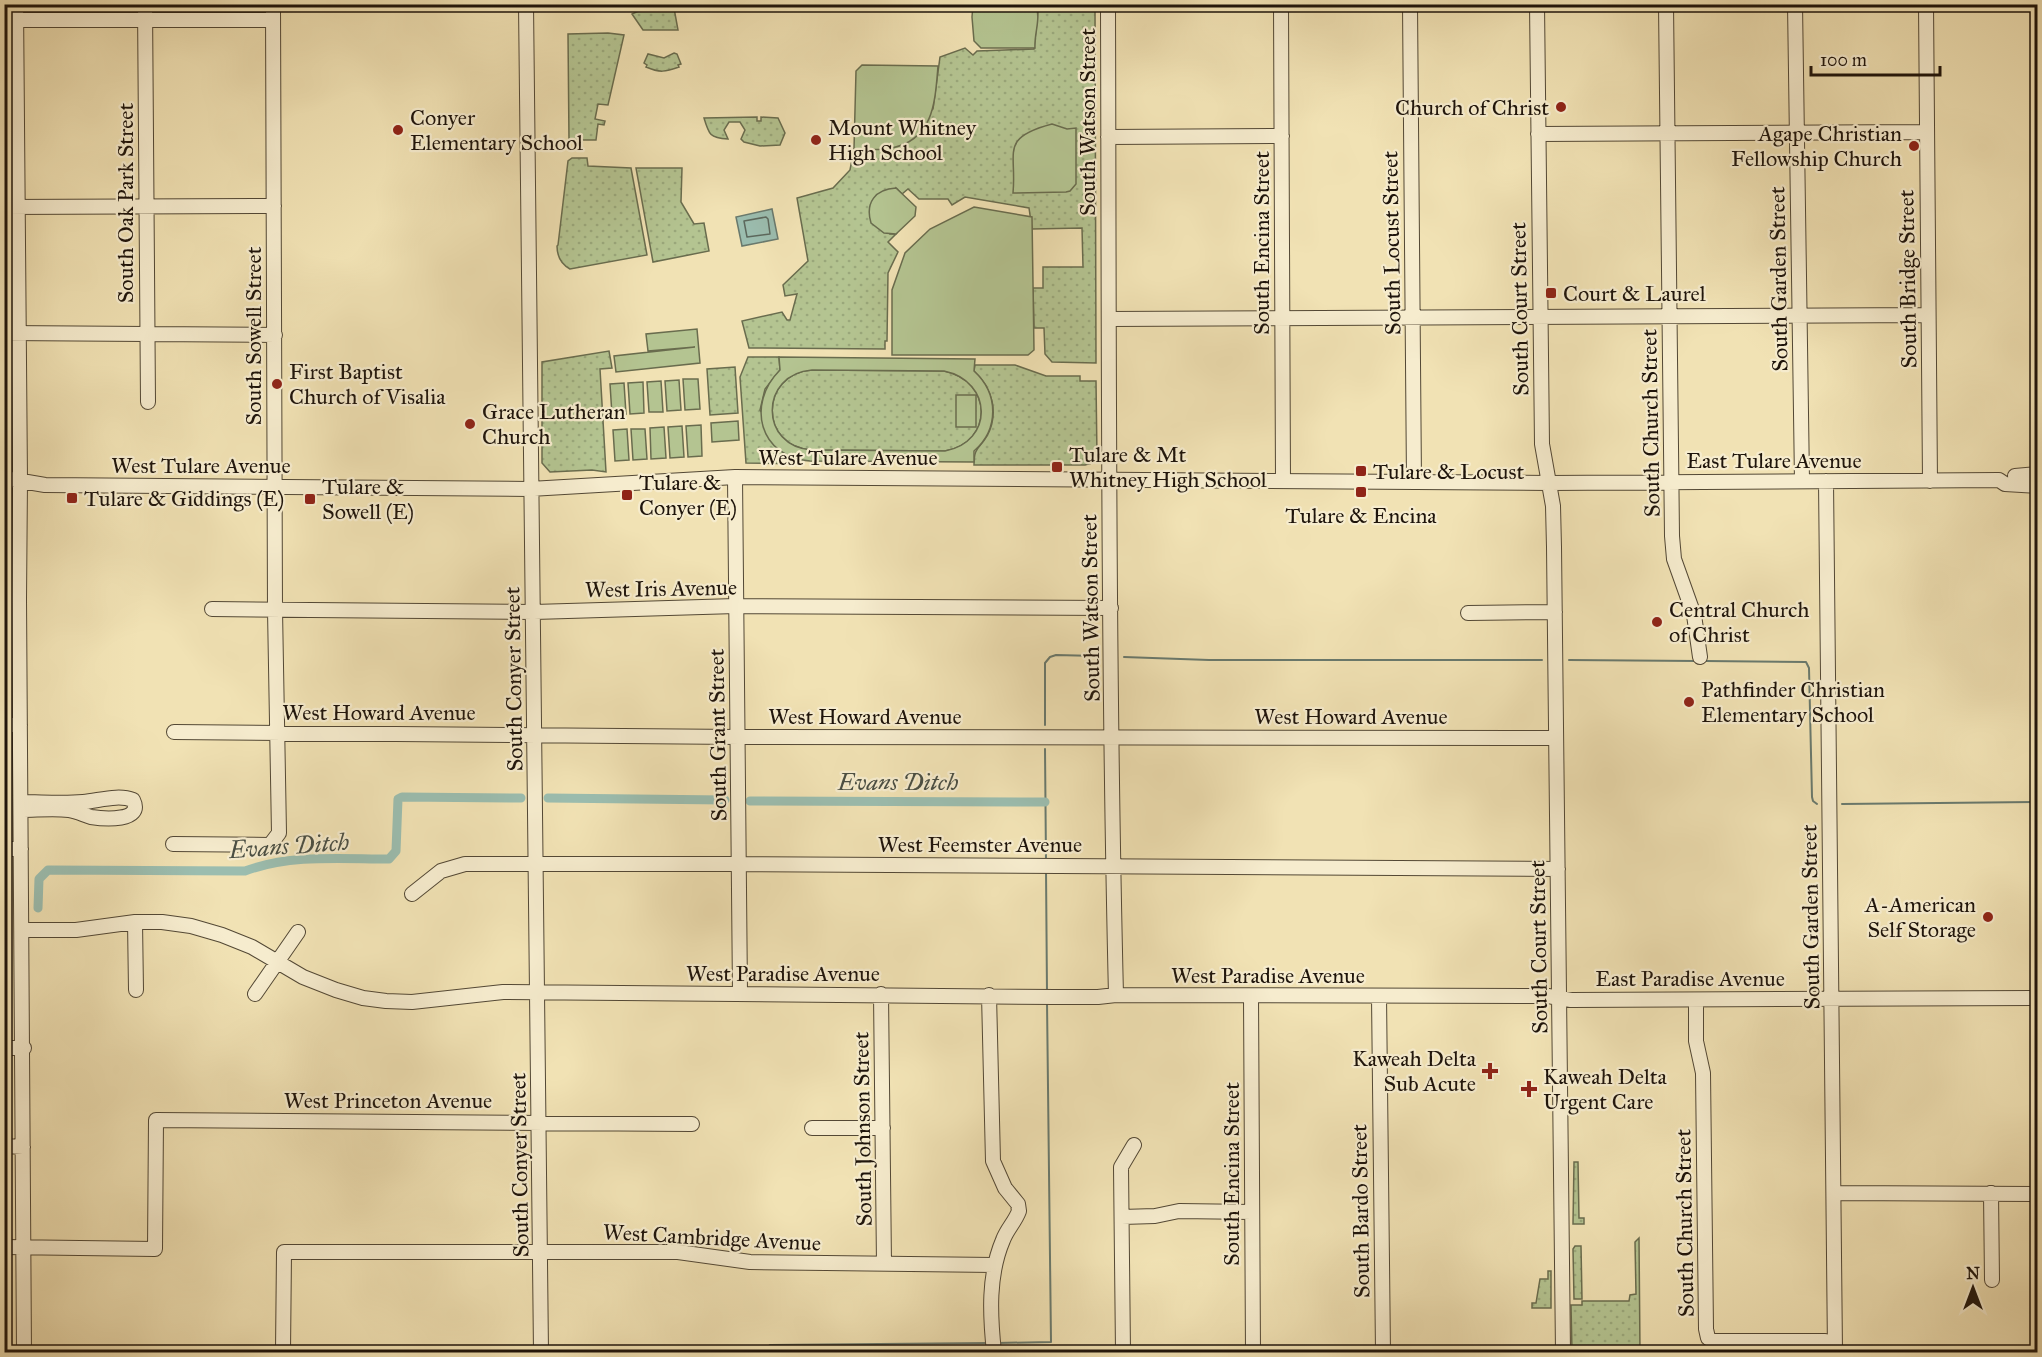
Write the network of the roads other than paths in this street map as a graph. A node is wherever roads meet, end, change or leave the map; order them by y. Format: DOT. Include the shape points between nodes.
graph roads {
  1 [pos="16,4"];
  2 [pos="146,4"];
  3 [pos="273,4"];
  4 [pos="526,4"];
  5 [pos="1108,4"];
  6 [pos="1281,4"];
  7 [pos="1410,4"];
  8 [pos="1537,4"];
  9 [pos="1666,4"];
  10 [pos="1795,4"];
  11 [pos="1926,4"];
  12 [pos="146,19"];
  13 [pos="16,20"];
  14 [pos="273,20"];
  15 [pos="11,77"];
  16 [pos="1927,132"];
  17 [pos="1668,133"];
  18 [pos="1538,134"];
  19 [pos="1796,134"];
  20 [pos="1282,136"];
  21 [pos="1108,137"];
  22 [pos="146,206"];
  23 [pos="274,206"];
  24 [pos="11,207"];
  25 [pos="1799,315"];
  26 [pos="1928,315"];
  27 [pos="1670,316"];
  28 [pos="1282,317"];
  29 [pos="1412,317"];
  30 [pos="1540,317"];
  31 [pos="1109,320"];
  32 [pos="11,333"];
  33 [pos="146,334"];
  34 [pos="275,335"];
  35 [pos="148,402"];
  36 [pos="2037,474"];
  37 [pos="735,477"];
  38 [pos="4,478"];
  39 [pos="1110,479"];
  40 [pos="20,480"];
  41 [pos="1999,480"];
  42 [pos="1283,481"];
  43 [pos="1671,481"];
  44 [pos="1802,481"];
  45 [pos="1930,481"];
  46 [pos="1414,482"];
  47 [pos="1826,482"];
  48 [pos="1549,483"];
  49 [pos="274,486"];
  50 [pos="2037,486"];
  51 [pos="530,489"];
  52 [pos="4,599"];
  53 [pos="19,599"];
  54 [pos="736,606"];
  55 [pos="1111,608"];
  56 [pos="212,609"];
  57 [pos="275,610"];
  58 [pos="534,612"];
  59 [pos="1555,612"];
  60 [pos="1468,613"];
  61 [pos="1700,657"];
  62 [pos="4,725"];
  63 [pos="20,725"];
  64 [pos="174,732"];
  65 [pos="276,733"];
  66 [pos="535,734"];
  67 [pos="1113,736"];
  68 [pos="738,737"];
  69 [pos="1556,738"];
  70 [pos="21,806"];
  71 [pos="173,844"];
  72 [pos="4,849"];
  73 [pos="21,849"];
  74 [pos="535,864"];
  75 [pos="739,864"];
  76 [pos="1113,866"];
  77 [pos="1558,868"];
  78 [pos="412,894"];
  79 [pos="135,922"];
  80 [pos="22,930"];
  81 [pos="298,932"];
  82 [pos="278,962"];
  83 [pos="136,990"];
  84 [pos="538,993"];
  85 [pos="740,993"];
  86 [pos="255,994"];
  87 [pos="881,994"];
  88 [pos="989,995"];
  89 [pos="1116,995"];
  90 [pos="1251,996"];
  91 [pos="1379,996"];
  92 [pos="1559,998"];
  93 [pos="2037,998"];
  94 [pos="1832,999"];
  95 [pos="1696,1000"];
  96 [pos="4,1048"];
  97 [pos="24,1048"];
  98 [pos="539,1122"];
  99 [pos="692,1124"];
  100 [pos="812,1128"];
  101 [pos="883,1128"];
  102 [pos="1134,1145"];
  103 [pos="4,1146"];
  104 [pos="23,1147"];
  105 [pos="1834,1193"];
  106 [pos="1991,1193"];
  107 [pos="2037,1194"];
  108 [pos="1252,1212"];
  109 [pos="1122,1217"];
  110 [pos="4,1247"];
  111 [pos="24,1248"];
  112 [pos="541,1252"];
  113 [pos="884,1264"];
  114 [pos="994,1265"];
  115 [pos="1992,1280"];
  116 [pos="1835,1348"];
  117 [pos="24,1353"];
  118 [pos="283,1353"];
  119 [pos="541,1353"];
  120 [pos="994,1353"];
  121 [pos="1123,1353"];
  122 [pos="1253,1353"];
  123 [pos="1383,1353"];
  124 [pos="1563,1353"];
  1 -- 13 [label="street"];
  2 -- 12 [label="street, South Oak Park Street"];
  3 -- 14 [label="street, South Sowell Street"];
  4 -- 51 [label="street, South Conyer Street"];
  5 -- 21 [label="street, South Watson Street"];
  6 -- 20 [label="street, South Encina Street"];
  7 -- 29 [label="street, South Locust Street"];
  8 -- 18 [label="street, South Court Street"];
  9 -- 17 [label="street, South Church Street"];
  10 -- 19 [label="street, South Garden Street"];
  11 -- 16 [label="street, South Bridge Street"];
  12 -- 13 [label="street"];
  12 -- 14 [label="street"];
  12 -- 22 [label="street, South Oak Park Street"];
  13 -- 15 [label="street"];
  14 -- 23 [label="street, South Sowell Street"];
  15 -- 24 [label="street"];
  16 -- 19 [label="street"];
  16 -- 26 [label="street, South Bridge Street"];
  17 -- 18 [label="street"];
  17 -- 19 [label="street"];
  17 -- 27 [label="street, South Church Street"];
  18 -- 30 [label="street, South Court Street"];
  19 -- 25 [label="street, South Garden Street"];
  20 -- 21 [label="street"];
  20 -- 28 [label="street, South Encina Street"];
  21 -- 31 [label="street, South Watson Street"];
  22 -- 23 [label="street"];
  22 -- 24 [label="street"];
  22 -- 33 [label="street, South Oak Park Street"];
  23 -- 34 [label="street, South Sowell Street"];
  24 -- 32 [label="street"];
  25 -- 26 [label="street"];
  25 -- 27 [label="street"];
  25 -- 44 [label="street, South Garden Street"];
  26 -- 45 [label="street, South Bridge Street"];
  27 -- 30 [label="street"];
  27 -- 43 [label="street, South Church Street"];
  28 -- 29 [label="street"];
  28 -- 31 [label="street"];
  28 -- 42 [label="street, South Encina Street"];
  29 -- 30 [label="street"];
  29 -- 46 [label="street, South Locust Street"];
  30 -- 48 [label="street, South Court Street" via="1542,444"];
  31 -- 39 [label="street, South Watson Street"];
  32 -- 33 [label="street"];
  32 -- 40 [label="street"];
  33 -- 34 [label="street"];
  33 -- 35 [label="street, South Oak Park Street"];
  34 -- 49 [label="street, South Sowell Street"];
  36 -- 41 [label="street, East Tulare Avenue" via="2005,476"];
  37 -- 39 [label="street, West Tulare Avenue"];
  37 -- 51 [label="street, West Tulare Avenue"];
  37 -- 54 [label="street, South Grant Street"];
  38 -- 40 [label="street, West Tulare Avenue"];
  39 -- 42 [label="street, West Tulare Avenue"];
  39 -- 55 [label="street, South Watson Street"];
  40 -- 49 [label="street, West Tulare Avenue" via="45,485"];
  40 -- 53 [label="street"];
  41 -- 45 [label="street, East Tulare Avenue"];
  41 -- 50 [label="street, East Tulare Avenue" via="2005,484"];
  42 -- 46 [label="street, West Tulare Avenue"];
  43 -- 44 [label="street, East Tulare Avenue"];
  43 -- 48 [label="street, East Tulare Avenue"];
  43 -- 61 [label="street, South Church Street" via="1674,559 1694,615"];
  44 -- 47 [label="street, East Tulare Avenue"];
  45 -- 47 [label="street, East Tulare Avenue"];
  46 -- 48 [label="street, West Tulare Avenue"];
  47 -- 94 [label="street, South Garden Street"];
  48 -- 59 [label="street, South Court Street"];
  49 -- 51 [label="street, West Tulare Avenue"];
  49 -- 57 [label="street, South Sowell Street"];
  51 -- 58 [label="street, South Conyer Street"];
  52 -- 53 [label="street"];
  53 -- 63 [label="street"];
  54 -- 55 [label="street, West Iris Avenue"];
  54 -- 58 [label="street, West Iris Avenue"];
  54 -- 68 [label="street, South Grant Street"];
  55 -- 67 [label="street, South Watson Street"];
  56 -- 57 [label="street, West Iris Avenue"];
  57 -- 58 [label="street, West Iris Avenue"];
  57 -- 65 [label="street, South Sowell Street"];
  58 -- 66 [label="street, South Conyer Street"];
  59 -- 60 [label="street"];
  59 -- 69 [label="street, South Court Street"];
  62 -- 63 [label="street"];
  63 -- 70 [label="street"];
  64 -- 65 [label="street, West Howard Avenue"];
  65 -- 66 [label="street, West Howard Avenue"];
  65 -- 71 [label="street, South Sowell Street" via="279,833 270,845"];
  66 -- 68 [label="street, West Howard Avenue"];
  66 -- 74 [label="street, South Conyer Street"];
  67 -- 68 [label="street, West Howard Avenue"];
  67 -- 69 [label="street, West Howard Avenue"];
  67 -- 76 [label="street, South Watson Street"];
  68 -- 75 [label="street, South Grant Street"];
  69 -- 77 [label="street, South Court Street"];
  70 -- 70 [label="street" via="110,818 128,817 136,808 128,798"];
  70 -- 73 [label="street"];
  72 -- 73 [label="street"];
  73 -- 80 [label="street"];
  74 -- 75 [label="street, West Feemster Avenue"];
  74 -- 78 [label="street, West Feemster Avenue" via="465,864 441,871"];
  74 -- 84 [label="street, South Conyer Street"];
  75 -- 76 [label="street, West Feemster Avenue"];
  75 -- 85 [label="street, South Grant Street"];
  76 -- 77 [label="street, West Feemster Avenue"];
  76 -- 89 [label="street, South Watson Street"];
  77 -- 92 [label="street, South Court Street"];
  79 -- 80 [label="street, West Paradise Avenue" via="76,930"];
  79 -- 82 [label="street, West Paradise Avenue" via="191,926"];
  79 -- 83 [label="street"];
  80 -- 97 [label="street"];
  81 -- 82 [label="street"];
  82 -- 84 [label="street, West Paradise Avenue" via="336,990 386,1001"];
  82 -- 86 [label="street"];
  84 -- 85 [label="street, West Paradise Avenue"];
  84 -- 98 [label="street, South Conyer Street"];
  85 -- 87 [label="street, West Paradise Avenue"];
  87 -- 88 [label="street, West Paradise Avenue"];
  87 -- 101 [label="street, South Johnson Street"];
  88 -- 89 [label="street, West Paradise Avenue"];
  88 -- 114 [label="street" via="993,1161 1019,1211 1003,1238"];
  89 -- 90 [label="street, West Paradise Avenue"];
  90 -- 91 [label="street, West Paradise Avenue"];
  90 -- 108 [label="street, South Encina Street"];
  91 -- 92 [label="street, West Paradise Avenue"];
  91 -- 123 [label="street, South Bardo Street"];
  92 -- 95 [label="street, East Paradise Avenue"];
  92 -- 124 [label="street, South Court Street"];
  93 -- 94 [label="street, East Paradise Avenue"];
  94 -- 95 [label="street, East Paradise Avenue"];
  94 -- 105 [label="street, South Garden Street"];
  95 -- 116 [label="street, South Church Street" via="1696,1041 1703,1073 1708,1338 1825,1341"];
  96 -- 97 [label="street"];
  97 -- 104 [label="street"];
  98 -- 99 [label="street, West Princeton Avenue"];
  98 -- 111 [label="street, West Princeton Avenue" via="156,1120 155,1249"];
  98 -- 112 [label="street, South Conyer Street"];
  100 -- 101 [label="street"];
  101 -- 113 [label="street, South Johnson Street"];
  102 -- 109 [label="street" via="1121,1167"];
  103 -- 104 [label="street"];
  104 -- 111 [label="street"];
  105 -- 106 [label="street"];
  105 -- 116 [label="street, South Garden Street"];
  106 -- 107 [label="street"];
  106 -- 115 [label="street"];
  108 -- 109 [label="street" via="1179,1211"];
  108 -- 122 [label="street, South Encina Street"];
  109 -- 121 [label="street"];
  110 -- 111 [label="street"];
  111 -- 117 [label="street"];
  112 -- 113 [label="street, West Cambridge Avenue" via="678,1252 750,1262"];
  112 -- 118 [label="street, West Cambridge Avenue" via="284,1252"];
  112 -- 119 [label="street, South Conyer Street"];
  113 -- 114 [label="street, West Cambridge Avenue"];
  114 -- 120 [label="street"];
}
